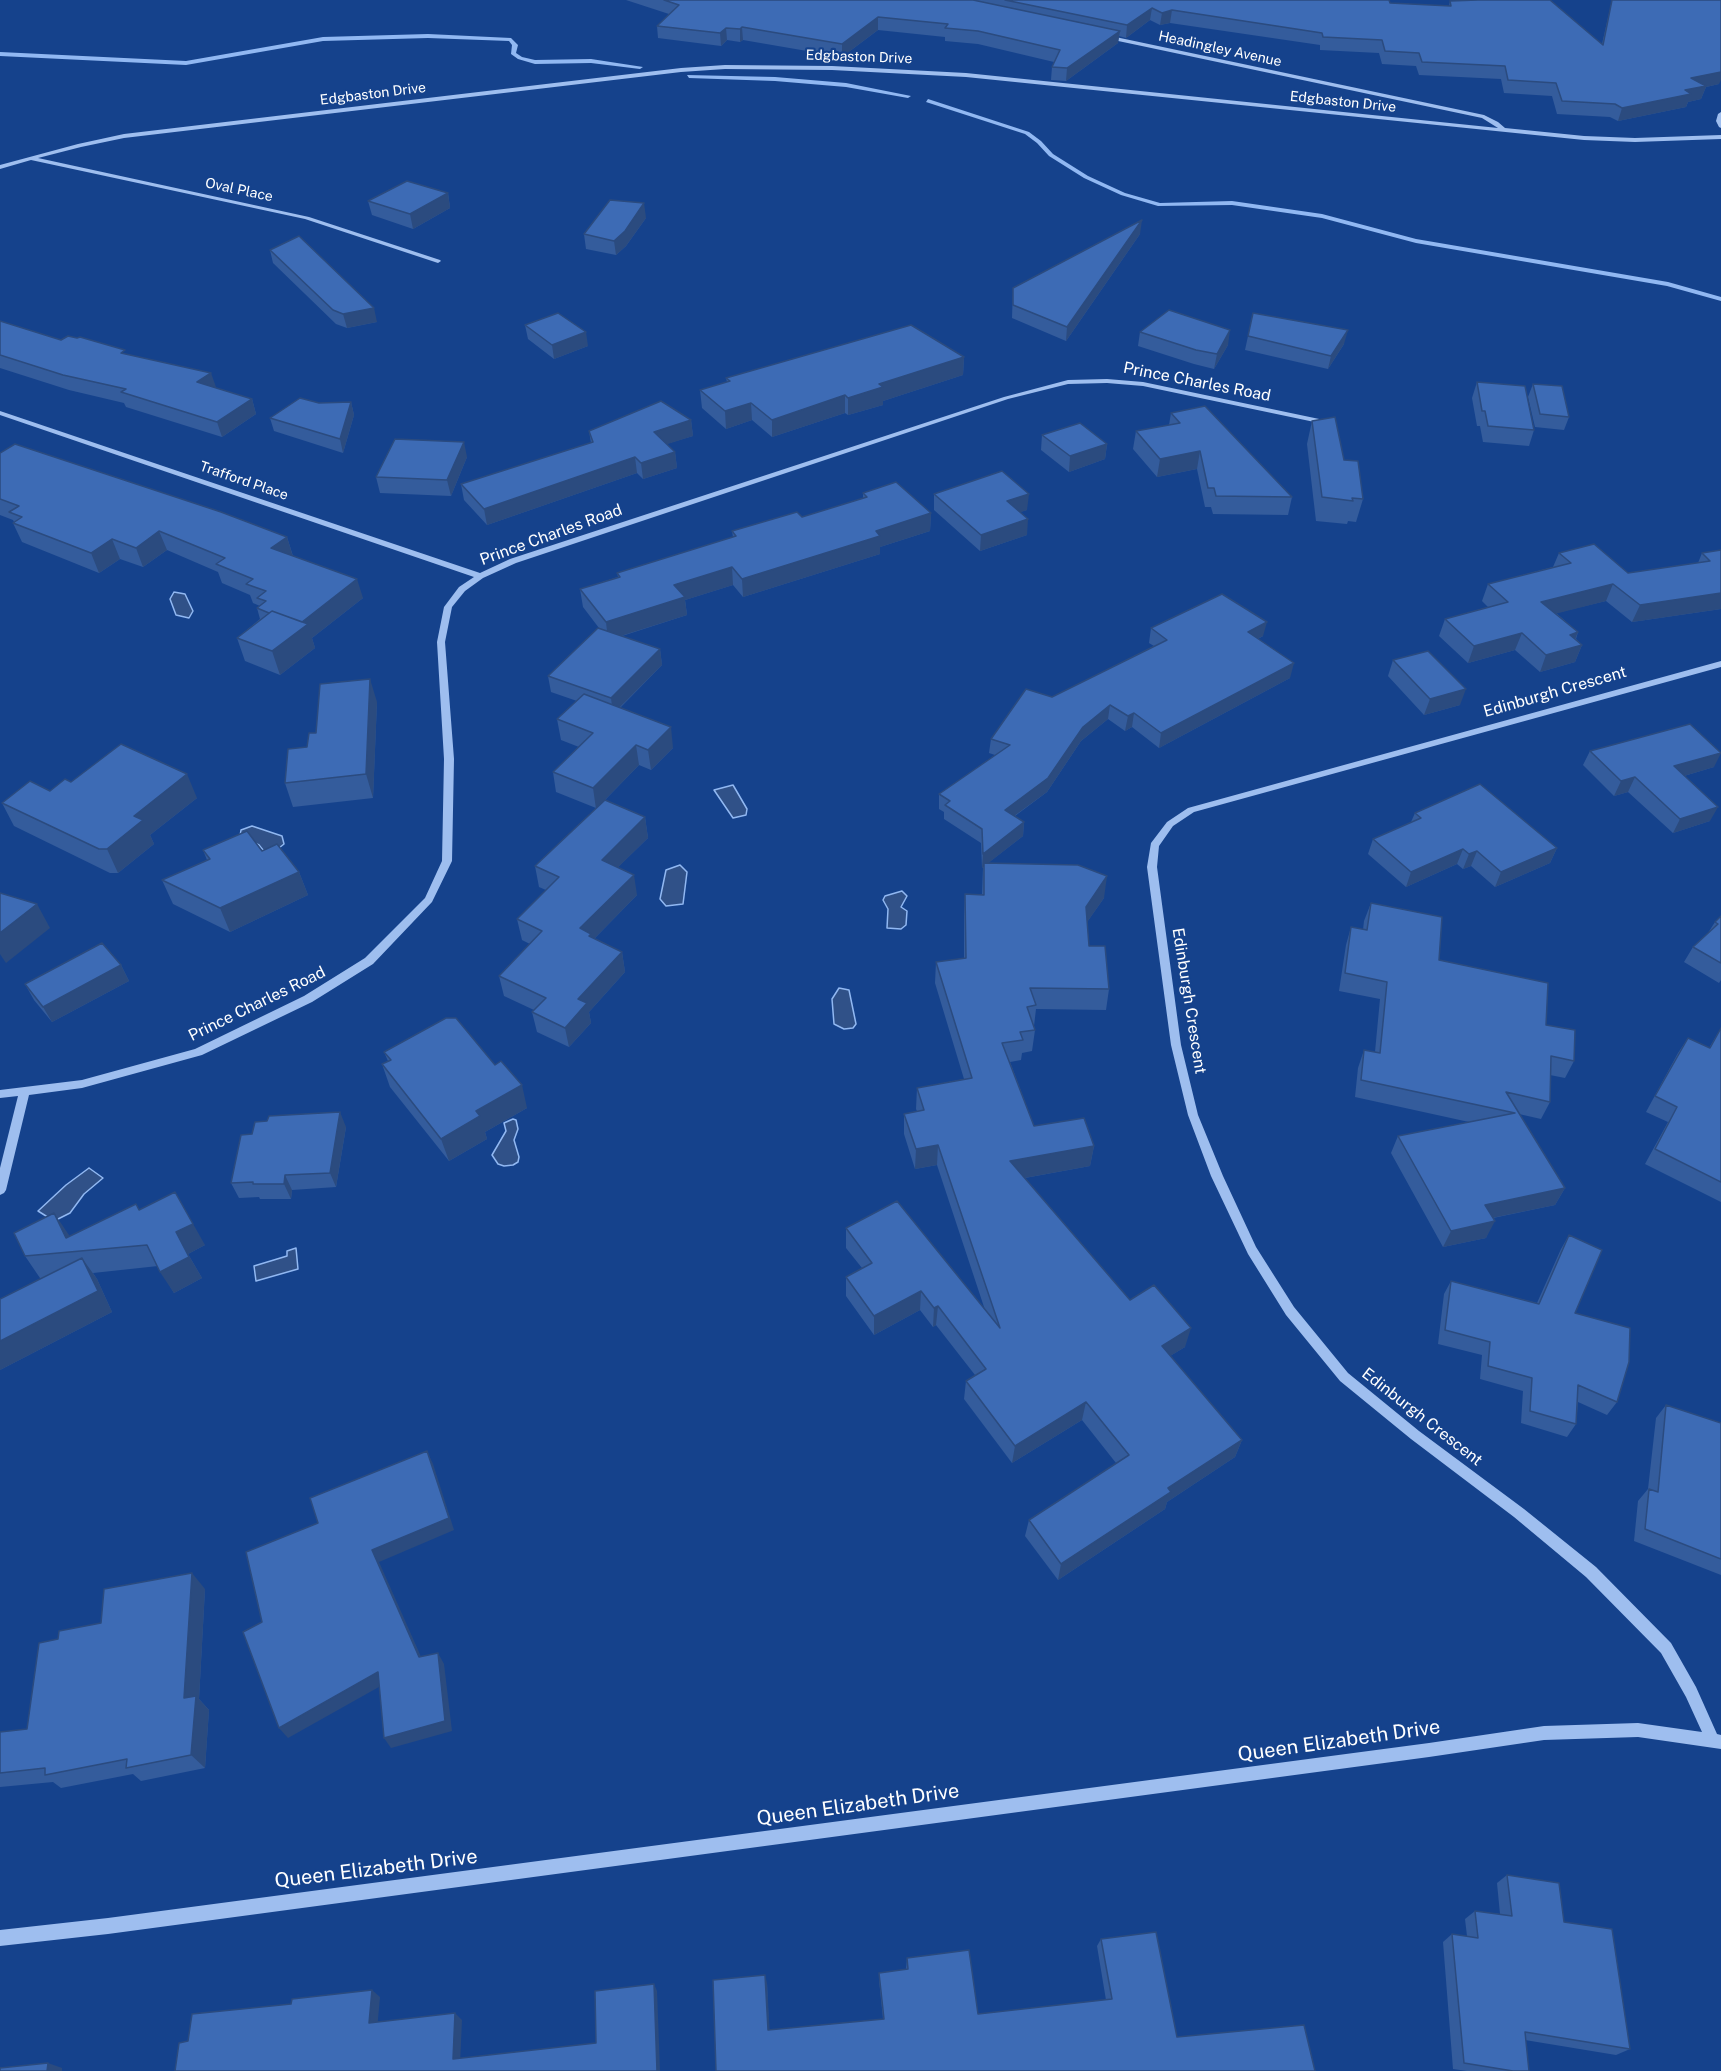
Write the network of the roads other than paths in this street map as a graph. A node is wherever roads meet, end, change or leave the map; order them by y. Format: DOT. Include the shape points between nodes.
graph roads {
  1 [pos="1094,34"];
  2 [pos="1721,114"];
  3 [pos="1721,126"];
  4 [pos="1504,130"];
  5 [pos="1721,137"];
  6 [pos="30,159"];
  7 [pos="0,167"];
  8 [pos="438,261"];
  9 [pos="0,413"];
  10 [pos="1324,422"];
  11 [pos="480,576"];
  12 [pos="1721,664"];
  13 [pos="25,1091"];
  14 [pos="0,1094"];
  15 [pos="0,1190"];
  16 [pos="1716,1740"];
  17 [pos="0,1938"];
  1 -- 4 [label="street, Headingley Avenue" via="1484,117"];
  2 -- 3 [label="street"];
  4 -- 5 [label="street, Edgbaston Drive" via="1609,140"];
  4 -- 6 [label="street, Edgbaston Drive" via="966,75 725,67 158,131"];
  6 -- 7 [label="street, Edgbaston Drive"];
  6 -- 8 [label="street, Oval Place" via="307,218"];
  9 -- 11 [label="street, Trafford Place"];
  10 -- 11 [label="street, Prince Charles Road" via="1143,384 1068,382 1006,398 513,561"];
  11 -- 13 [label="street, Prince Charles Road" via="462,589 448,607 441,642 449,759 447,861 429,900 369,961 308,999 198,1052 82,1084"];
  12 -- 16 [label="street, Edinburgh Crescent" via="1191,810 1170,824 1154,845 1152,867 1176,1045 1193,1115 1252,1250 1290,1311 1344,1377 1591,1572 1666,1648"];
  13 -- 14 [label="street, Prince Charles Road"];
  13 -- 15 [label="street"];
  16 -- 17 [label="street, Queen Elizabeth Drive" via="1638,1730 1544,1733"];
}
